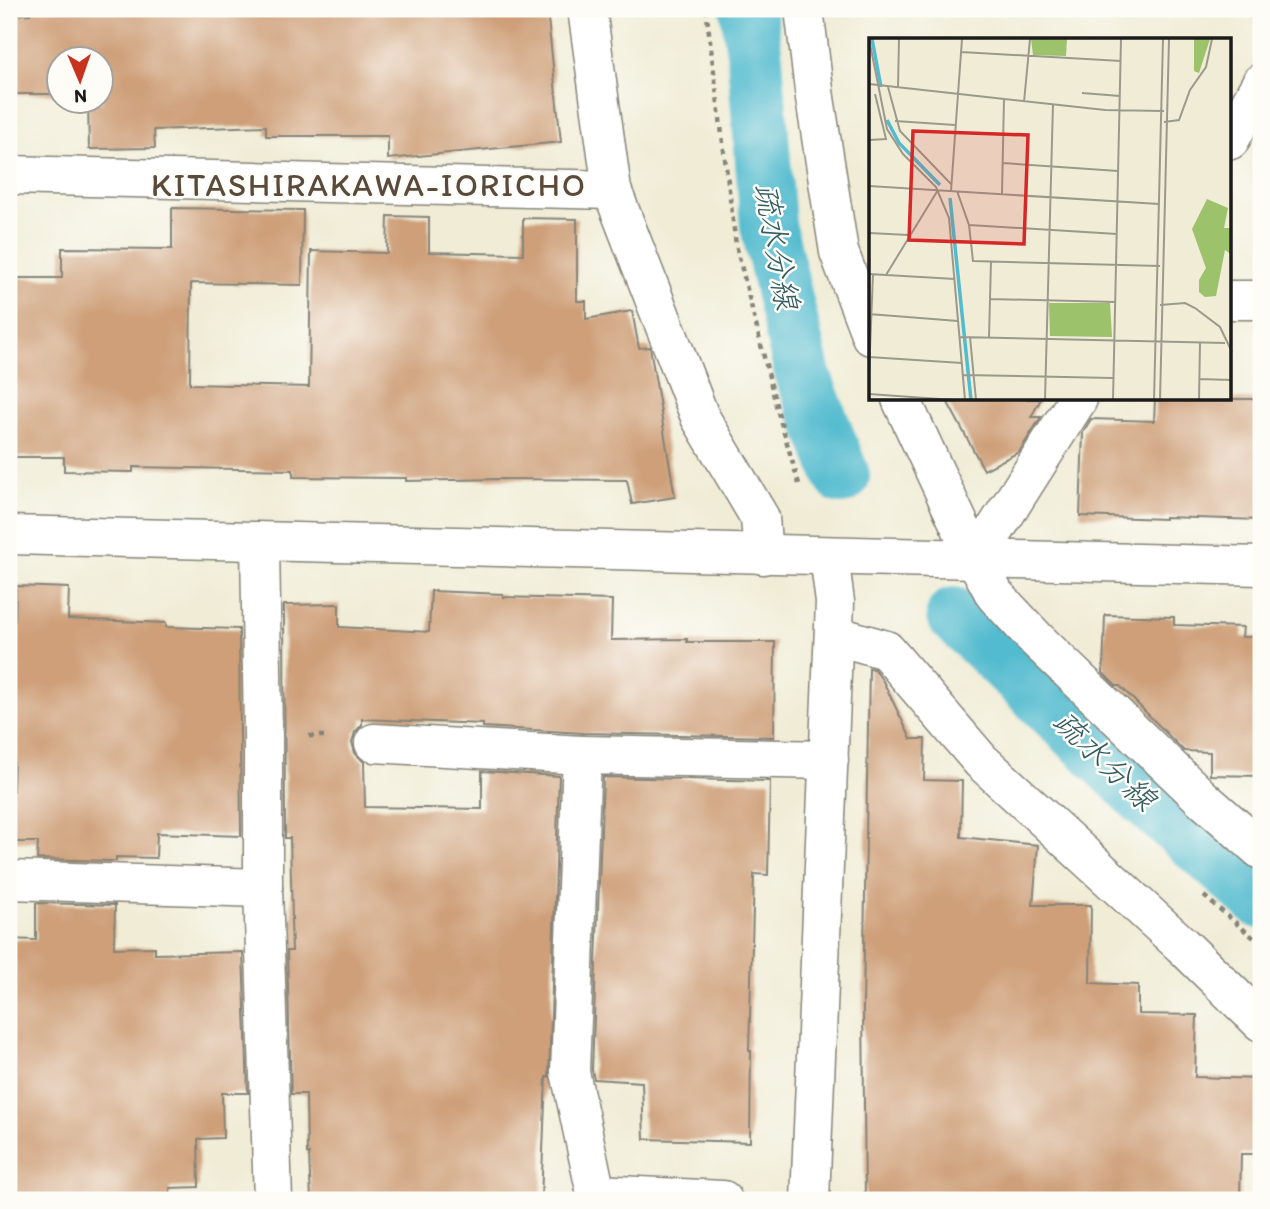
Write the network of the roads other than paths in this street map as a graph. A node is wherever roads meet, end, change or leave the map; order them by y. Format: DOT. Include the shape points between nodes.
graph roads {
  1 [pos="587,9"];
  2 [pos="804,9"];
  3 [pos="1261,83"];
  4 [pos="1232,136"];
  5 [pos="9,175"];
  6 [pos="612,190"];
  7 [pos="1232,300"];
  8 [pos="1261,300"];
  9 [pos="869,331"];
  10 [pos="902,401"];
  11 [pos="1077,401"];
  12 [pos="9,535"];
  13 [pos="260,542"];
  14 [pos="763,555"];
  15 [pos="829,556"];
  16 [pos="976,560"];
  17 [pos="1261,566"];
  18 [pos="834,635"];
  19 [pos="374,743"];
  20 [pos="582,755"];
  21 [pos="828,760"];
  22 [pos="1261,850"];
  23 [pos="9,880"];
  24 [pos="263,888"];
  25 [pos="1261,1022"];
  26 [pos="596,1197"];
  27 [pos="273,1200"];
  28 [pos="723,1200"];
  29 [pos="810,1200"];
  1 -- 6 [label="street"];
  2 -- 9 [label="street" via="839,252"];
  3 -- 4 [label="street"];
  5 -- 6 [label="street"];
  6 -- 14 [label="street" via="700,417 760,518"];
  7 -- 8 [label="street"];
  10 -- 16 [label="street"];
  11 -- 16 [label="street"];
  12 -- 13 [label="street"];
  13 -- 14 [label="street"];
  13 -- 24 [label="street"];
  14 -- 15 [label="street"];
  15 -- 16 [label="street"];
  15 -- 18 [label="street"];
  16 -- 17 [label="street"];
  16 -- 22 [label="street" via="995,595 1037,639"];
  18 -- 21 [label="street"];
  18 -- 25 [label="street" via="886,650 981,761"];
  19 -- 20 [label="street"];
  20 -- 21 [label="street"];
  20 -- 26 [label="street" via="570,1072"];
  21 -- 29 [label="street"];
  23 -- 24 [label="street"];
  24 -- 27 [label="street"];
  26 -- 28 [label="street"];
}
